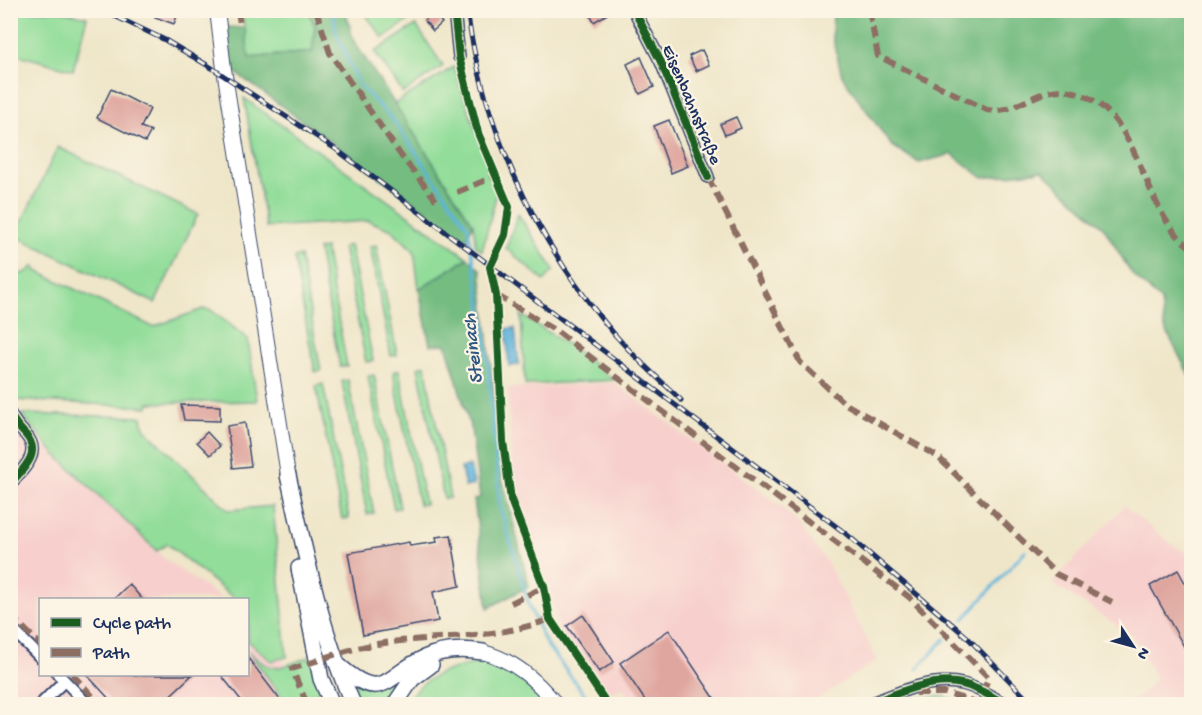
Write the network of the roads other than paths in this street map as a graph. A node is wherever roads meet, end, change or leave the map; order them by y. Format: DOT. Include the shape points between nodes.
graph roads {
  1 [pos="217,10"];
  2 [pos="454,10"];
  3 [pos="634,10"];
  4 [pos="459,57"];
  5 [pos="708,177"];
  6 [pos="10,414"];
  7 [pos="288,475"];
  8 [pos="10,484"];
  9 [pos="10,627"];
  10 [pos="321,646"];
  11 [pos="483,652"];
  12 [pos="39,656"];
  13 [pos="334,662"];
  14 [pos="61,678"];
  15 [pos="41,705"];
  16 [pos="87,705"];
  17 [pos="332,705"];
  18 [pos="353,705"];
  19 [pos="395,705"];
  20 [pos="556,705"];
  21 [pos="870,705"];
  22 [pos="1005,705"];
  1 -- 7 [label="main road"];
  2 -- 4 [label="street"];
  3 -- 5 [label="street, Eisenbahnstraße" via="661,62"];
  6 -- 8 [label="street" via="32,443 33,452"];
  7 -- 10 [label="highway"];
  9 -- 12 [label="street"];
  10 -- 13 [label="highway"];
  10 -- 17 [label="highway" via="321,679"];
  11 -- 13 [label="highway" via="462,649 424,658 382,684 357,680"];
  11 -- 19 [label="highway" via="428,666 412,679"];
  11 -- 20 [label="main road" via="516,664"];
  13 -- 18 [label="highway"];
  14 -- 15 [label="street"];
  14 -- 16 [label="street"];
  21 -- 22 [label="street" via="913,687 943,683 962,683"];
}
